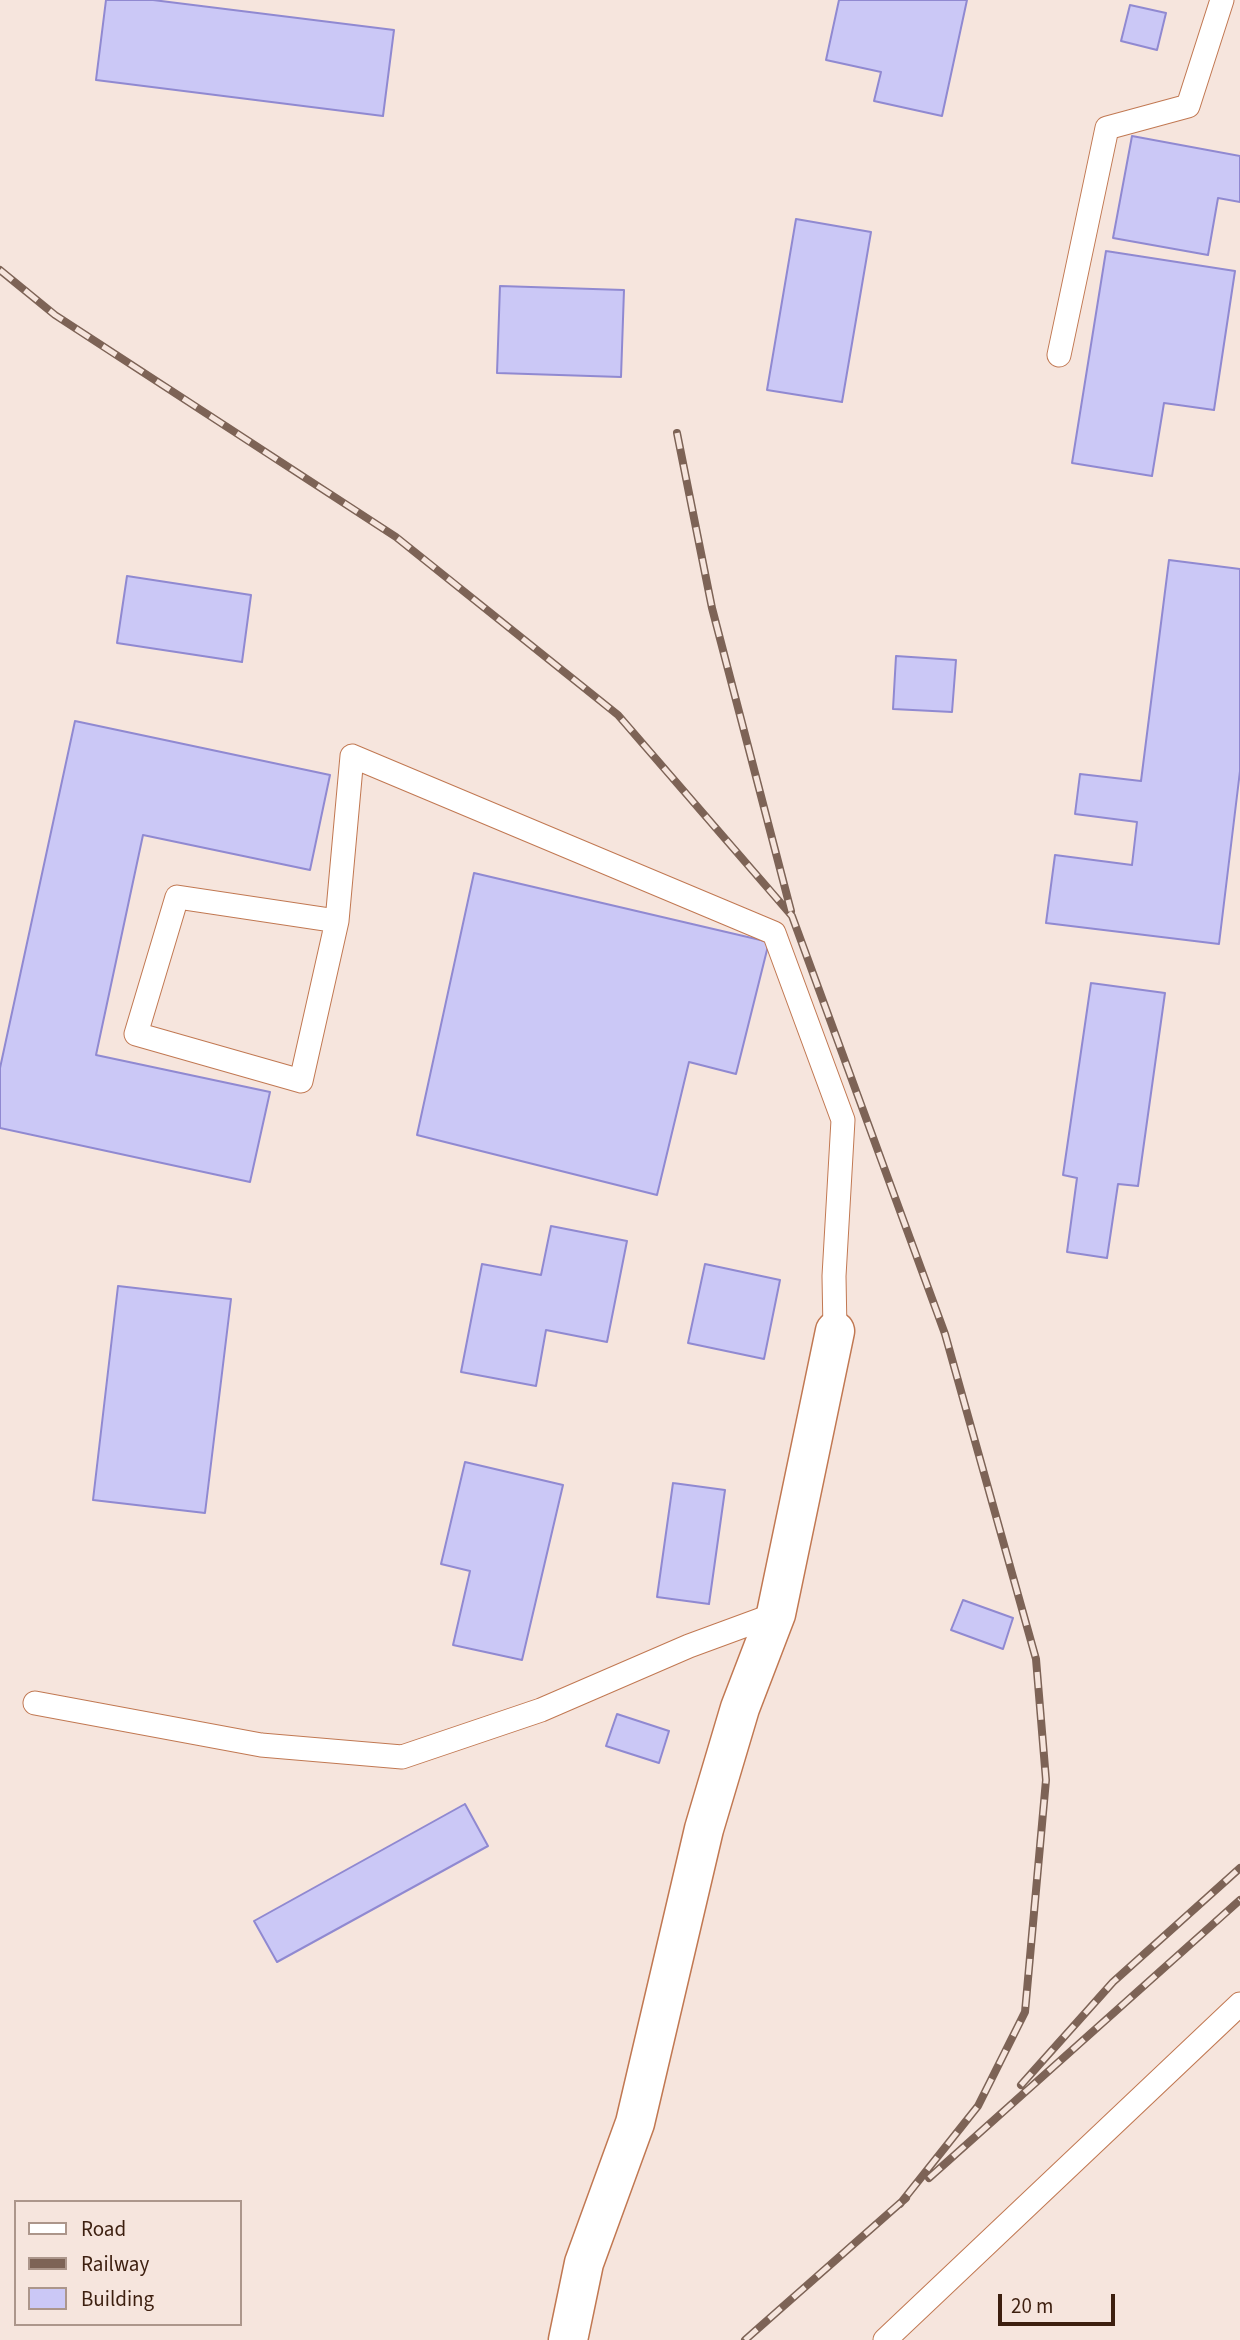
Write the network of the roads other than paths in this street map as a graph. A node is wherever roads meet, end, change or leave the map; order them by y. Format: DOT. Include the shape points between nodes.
graph roads {
  1 [pos="1222,0"];
  2 [pos="1059,355"];
  3 [pos="337,921"];
  4 [pos="835,1331"];
  5 [pos="776,1614"];
  6 [pos="35,1703"];
  7 [pos="1240,2004"];
  8 [pos="568,2340"];
  9 [pos="885,2340"];
  1 -- 2 [label="lane" via="1188,106 1107,128"];
  3 -- 3 [label="lane" via="177,897 136,1034 302,1081"];
  3 -- 4 [label="lane" via="352,756 774,933 844,1120"];
  4 -- 5 [label="street"];
  5 -- 6 [label="lane" via="541,1710 402,1757 261,1745"];
  5 -- 8 [label="street" via="740,1708 704,1829 635,2123 584,2263"];
  7 -- 9 [label="lane"];
}
